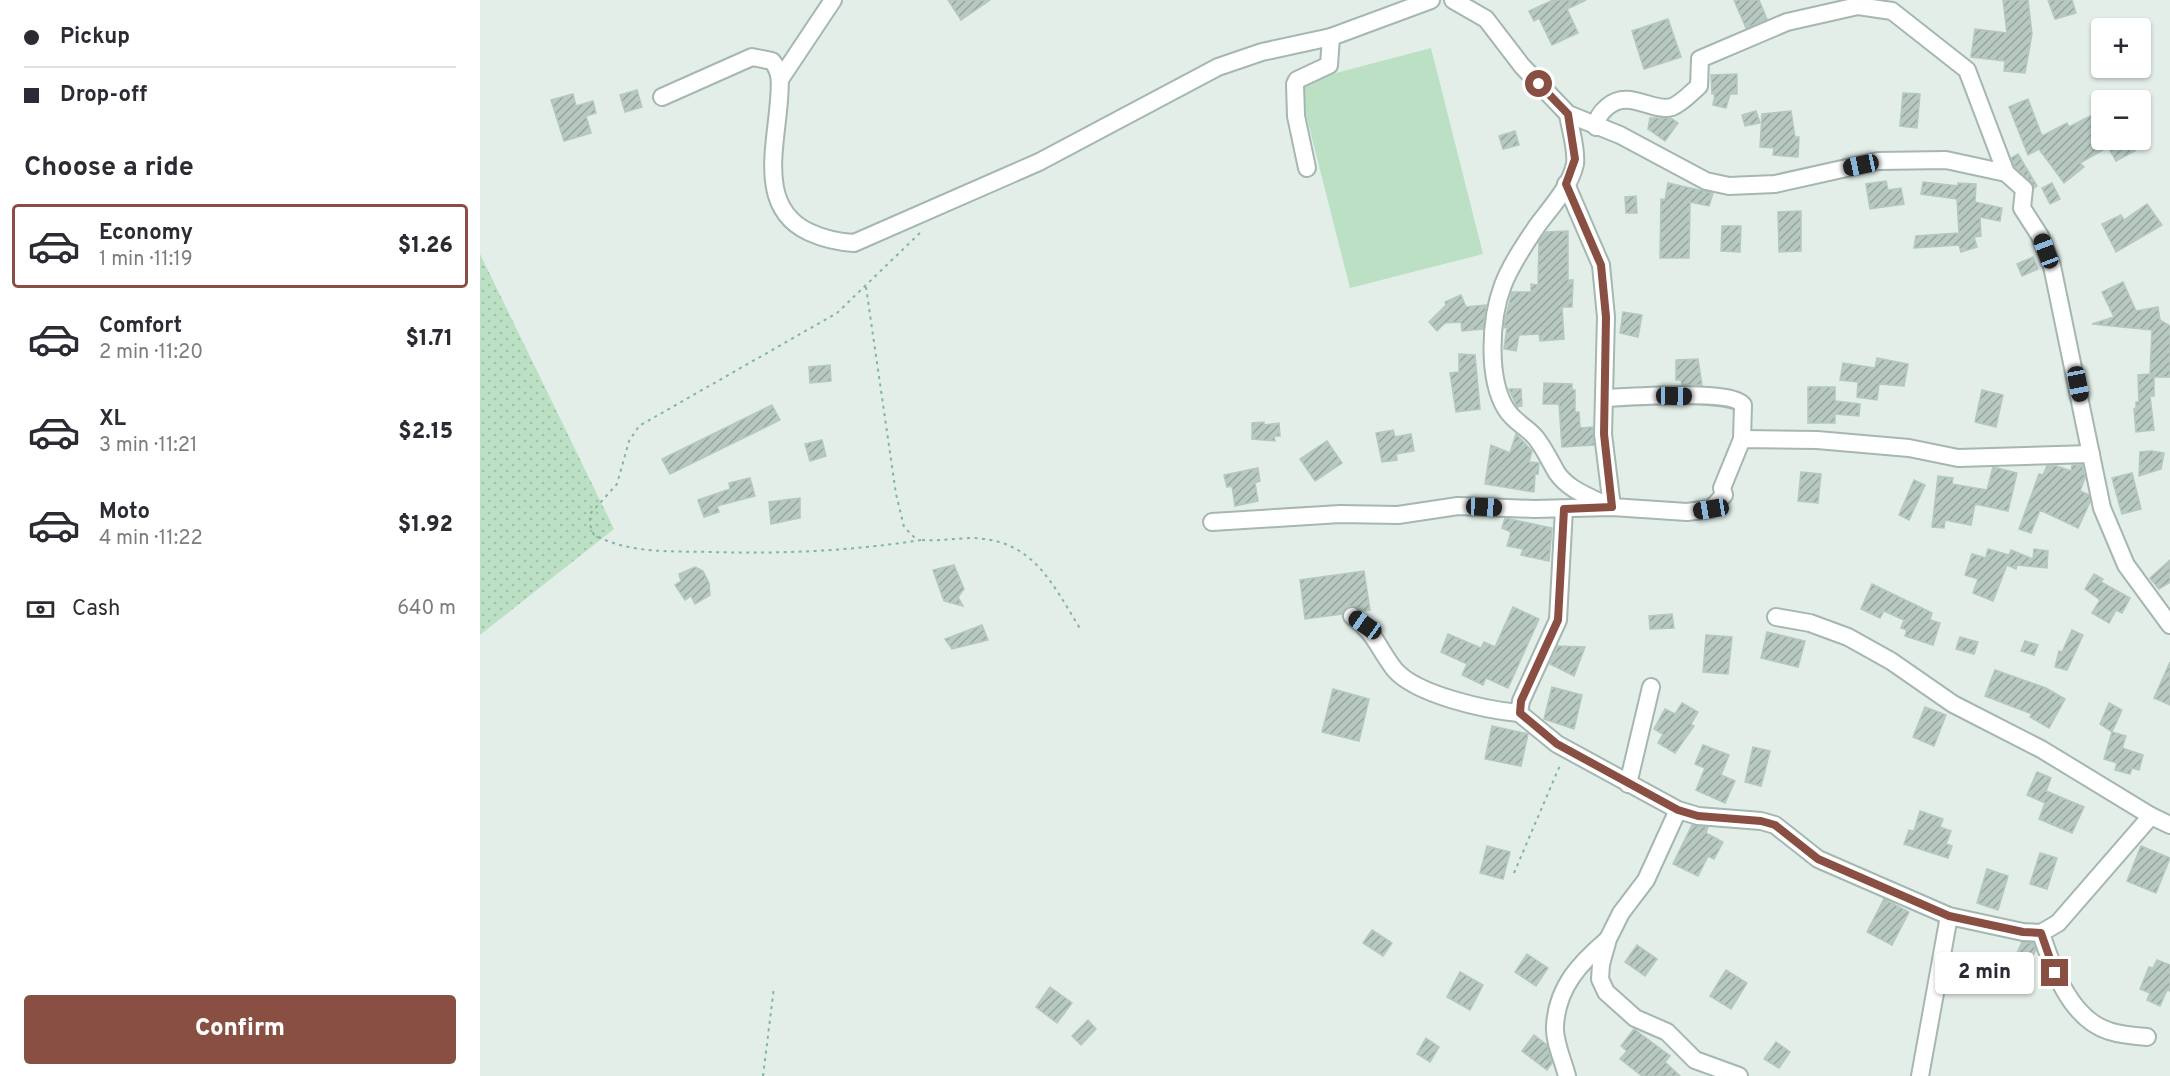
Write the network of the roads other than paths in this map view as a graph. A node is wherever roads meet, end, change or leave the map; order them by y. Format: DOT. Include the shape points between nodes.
graph roads {
  1 [pos="833,0"];
  2 [pos="1431,0"];
  3 [pos="1453,0"];
  4 [pos="1331,37"];
  5 [pos="780,78"];
  6 [pos="662,97"];
  7 [pos="1568,114"];
  8 [pos="1596,127"];
  9 [pos="1307,168"];
  10 [pos="2006,173"];
  11 [pos="1566,184"];
  12 [pos="1604,398"];
  13 [pos="1742,439"];
  14 [pos="2091,453"];
  15 [pos="1612,507"];
  16 [pos="1564,509"];
  17 [pos="1212,522"];
  18 [pos="1352,616"];
  19 [pos="1776,617"];
  20 [pos="2170,625"];
  21 [pos="1651,687"];
  22 [pos="1520,713"];
  23 [pos="1628,783"];
  24 [pos="1678,810"];
  25 [pos="2151,816"];
  26 [pos="2170,825"];
  27 [pos="1949,916"];
  28 [pos="2041,933"];
  29 [pos="1608,939"];
  30 [pos="2146,1037"];
  31 [pos="1916,1074"];
  32 [pos="1568,1076"];
  33 [pos="1739,1076"];
  1 -- 5 [label="street"];
  2 -- 4 [label="street"];
  3 -- 7 [label="street" via="1486,19 1522,66"];
  4 -- 5 [label="street" via="1262,52 1218,67 1039,162 854,243 832,240 794,224 775,195"];
  4 -- 9 [label="street" via="1329,64 1295,84 1296,116"];
  5 -- 6 [label="street" via="772,61 752,57"];
  7 -- 8 [label="street"];
  7 -- 11 [label="street" via="1575,159"];
  8 -- 10 [label="street" via="1620,135 1706,181 1729,186 1775,184 1878,161 1946,160"];
  8 -- 10 [label="street" via="1600,114 1617,101 1641,101 1665,108 1679,103 1699,86 1700,59 1728,46 1787,22 1857,6 1892,11 1967,70"];
  10 -- 14 [label="street" via="2024,189 2022,208 2040,236 2052,266"];
  11 -- 12 [label="street" via="1601,265 1606,317"];
  11 -- 15 [label="street" via="1526,242 1504,284 1497,311 1494,368 1498,392 1507,410 1534,436 1558,474 1579,492"];
  12 -- 13 [label="street" via="1734,398 1743,405"];
  12 -- 15 [label="street"];
  13 -- 14 [label="street" via="1817,440 1909,448 1958,458"];
  13 -- 15 [label="street" via="1722,488 1724,495 1711,509 1687,512"];
  14 -- 20 [label="street" via="2114,543"];
  15 -- 16 [label="street"];
  16 -- 17 [label="street" via="1458,506 1398,515 1340,514"];
  16 -- 22 [label="street" via="1558,620 1521,701"];
  18 -- 22 [label="street" via="1372,633 1406,681 1485,707"];
  19 -- 25 [label="street" via="1810,623 1848,637 1953,704 2041,749"];
  21 -- 23 [label="street"];
  22 -- 23 [label="street" via="1568,750"];
  23 -- 24 [label="street"];
  24 -- 27 [label="street" via="1775,825 1818,859"];
  24 -- 29 [label="street" via="1646,880 1621,913"];
  25 -- 26 [label="street"];
  25 -- 28 [label="street" via="2068,913"];
  27 -- 28 [label="street"];
  27 -- 31 [label="street"];
  28 -- 30 [label="street" via="2060,984 2081,1011 2109,1031"];
  29 -- 32 [label="street" via="1574,970 1557,1016 1556,1036"];
  29 -- 33 [label="street" via="1600,973 1606,992 1635,1018 1667,1032 1695,1060"];
}
